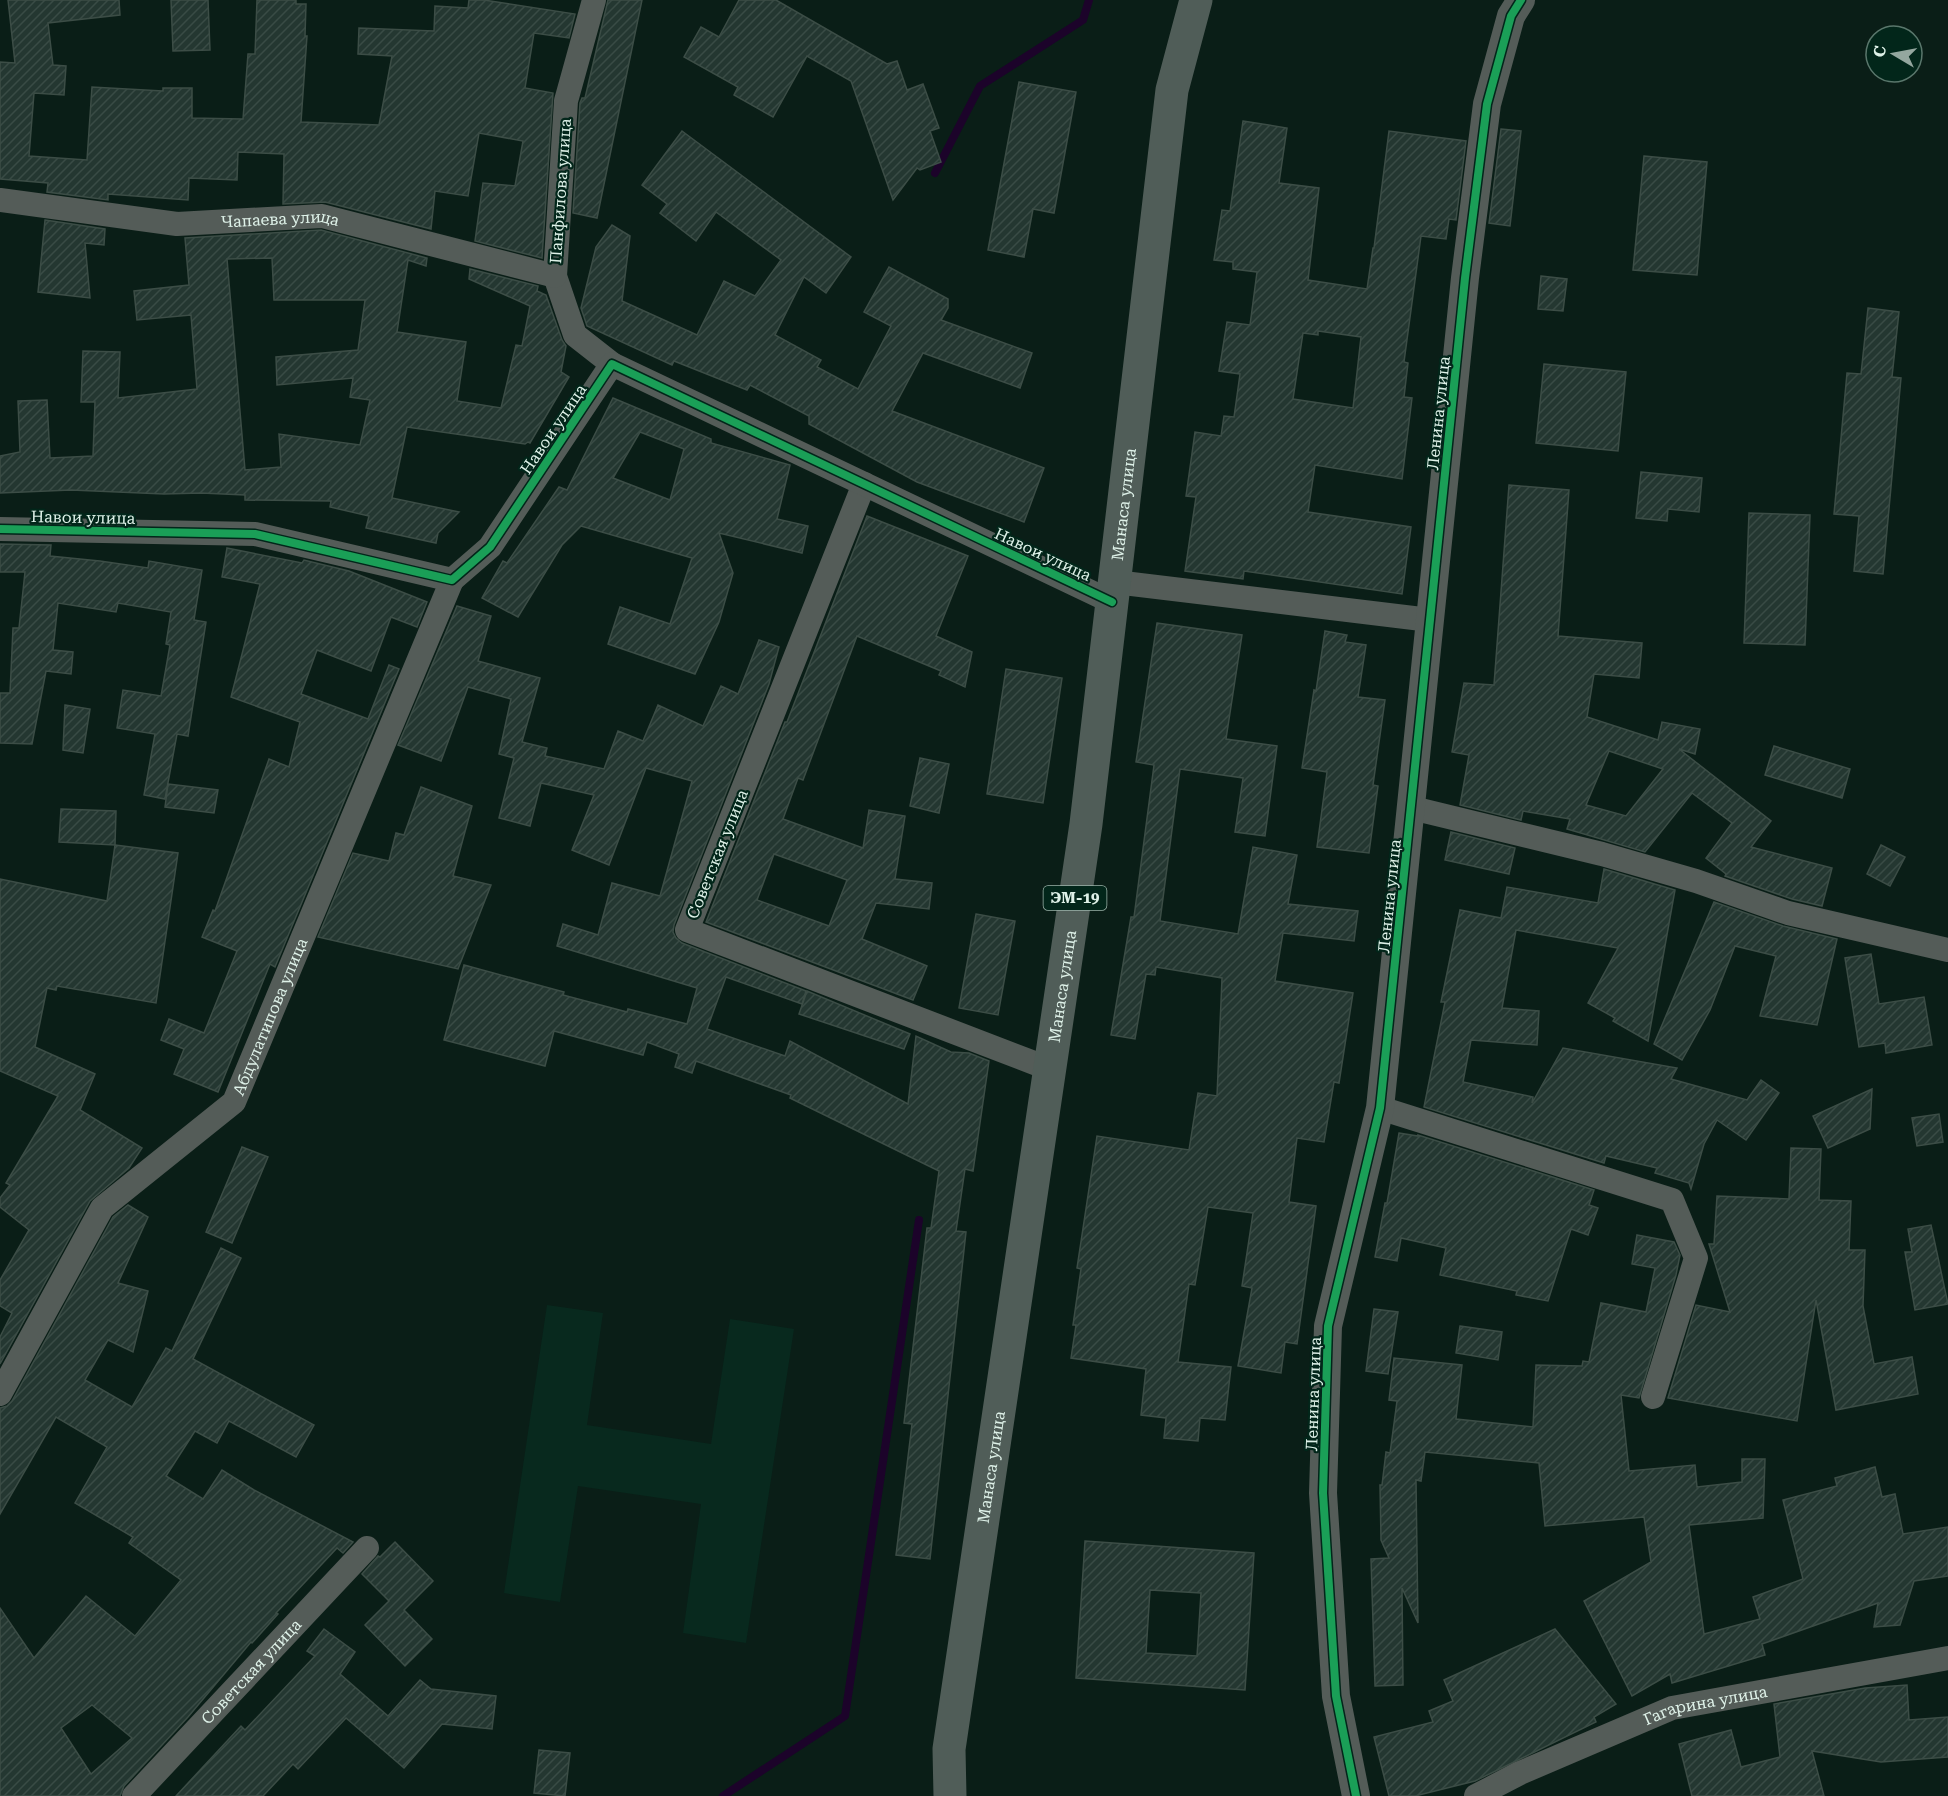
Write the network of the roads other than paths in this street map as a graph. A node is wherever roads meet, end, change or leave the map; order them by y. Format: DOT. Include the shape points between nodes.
graph roads {
  1 [pos="594,0"];
  2 [pos="1196,0"];
  3 [pos="1521,0"];
  4 [pos="0,200"];
  5 [pos="555,276"];
  6 [pos="612,364"];
  7 [pos="864,484"];
  8 [pos="0,529"];
  9 [pos="452,580"];
  10 [pos="1114,592"];
  11 [pos="1430,620"];
  12 [pos="1412,808"];
  13 [pos="1948,950"];
  14 [pos="1050,1069"];
  15 [pos="1380,1108"];
  16 [pos="0,1395"];
  17 [pos="1653,1397"];
  18 [pos="367,1548"];
  19 [pos="1948,1658"];
  20 [pos="134,1796"];
  21 [pos="950,1796"];
  22 [pos="1356,1796"];
  23 [pos="1476,1796"];
  1 -- 5 [label="street, Панфилова улица" via="566,101"];
  2 -- 10 [label="main road, Манаса улица / ЭМ-19" via="1172,90"];
  3 -- 11 [label="street, Ленина улица" via="1511,16 1487,104"];
  4 -- 5 [label="street, Чапаева улица" via="177,224 322,216"];
  5 -- 6 [label="street, Панфилова улица" via="575,335"];
  6 -- 7 [label="street, Навои улица"];
  6 -- 9 [label="street, Навои улица" via="490,547"];
  7 -- 10 [label="street, Навои улица"];
  7 -- 14 [label="street, Советская улица" via="687,930"];
  8 -- 9 [label="street, Навои улица" via="255,534"];
  9 -- 16 [label="street, Абдулатипова улица" via="234,1102 102,1208"];
  10 -- 11 [label="street, Навои улица"];
  10 -- 14 [label="main road, Манаса улица / ЭМ-19" via="1086,824"];
  11 -- 12 [label="street, Ленина улица"];
  12 -- 13 [label="street" via="1602,854 1788,913"];
  12 -- 15 [label="street, Ленина улица"];
  14 -- 21 [label="main road, Манаса улица / ЭМ-19" via="949,1749"];
  15 -- 17 [label="street" via="1672,1200 1696,1258"];
  15 -- 22 [label="street, Ленина улица" via="1328,1326 1323,1493 1336,1696"];
  18 -- 20 [label="street, Советская улица"];
  19 -- 23 [label="street, Гагарина улица" via="1672,1708"];
}
